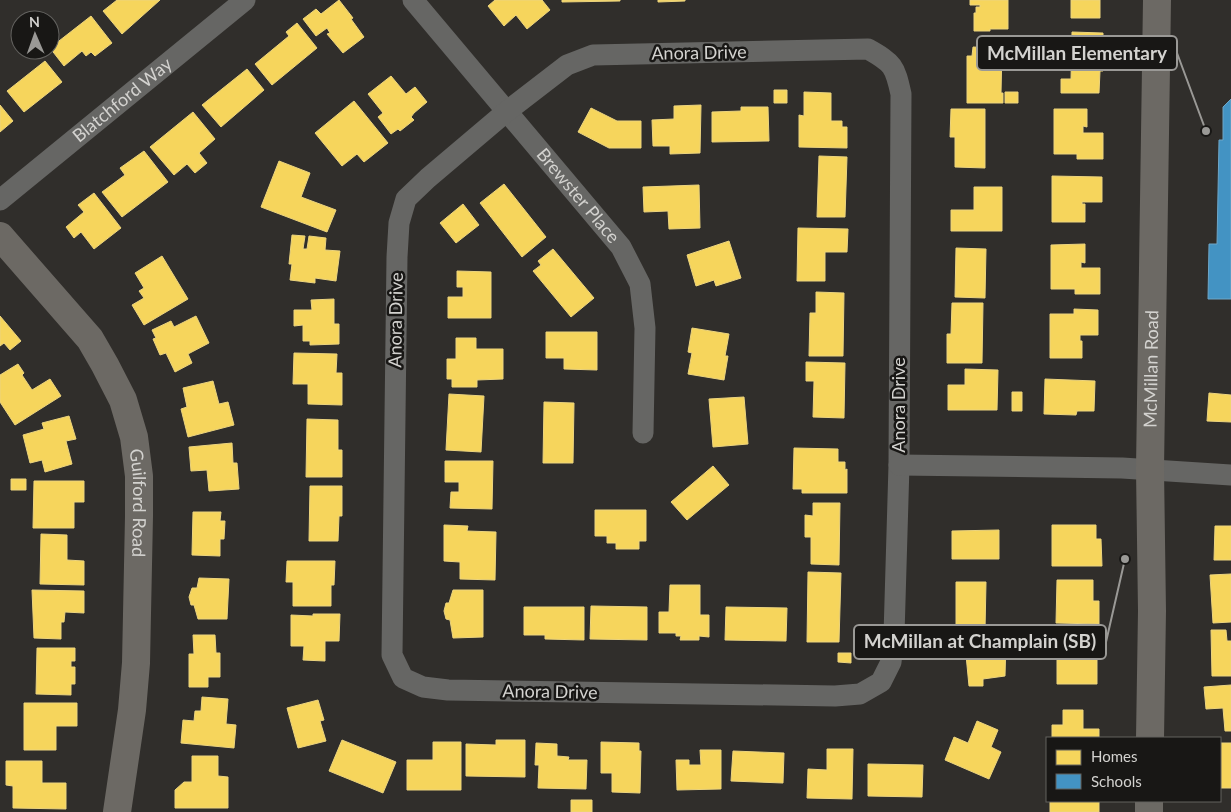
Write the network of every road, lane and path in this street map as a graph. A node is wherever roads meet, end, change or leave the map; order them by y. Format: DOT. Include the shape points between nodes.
graph roads {
  1 [pos="245,0"];
  2 [pos="413,0"];
  3 [pos="1157,0"];
  4 [pos="506,112"];
  5 [pos="0,200"];
  6 [pos="0,236"];
  7 [pos="643,433"];
  8 [pos="899,465"];
  9 [pos="1150,469"];
  10 [pos="1231,475"];
  11 [pos="1150,737"];
  12 [pos="117,812"];
  1 -- 5 [label="street, Blatchford Way"];
  2 -- 4 [label="street, Brewster Place"];
  3 -- 9 [label="street, McMillan Road"];
  4 -- 7 [label="street, Brewster Place" via="621,247 640,284 644,328"];
  4 -- 8 [label="street, Anora Drive" via="567,65 593,55 868,49 889,60 897,75 901,94"];
  4 -- 8 [label="street, Anora Drive" via="406,199 399,223 392,655 403,678 423,687 448,690 860,694 881,682 891,662"];
  6 -- 12 [label="street, Guilford Road" via="90,340 123,400 134,437 139,476 136,663"];
  8 -- 9 [label="street, Anora Drive"];
  9 -- 10 [label="street, Anora Drive"];
  9 -- 11 [label="street, McMillan Road"];
}
